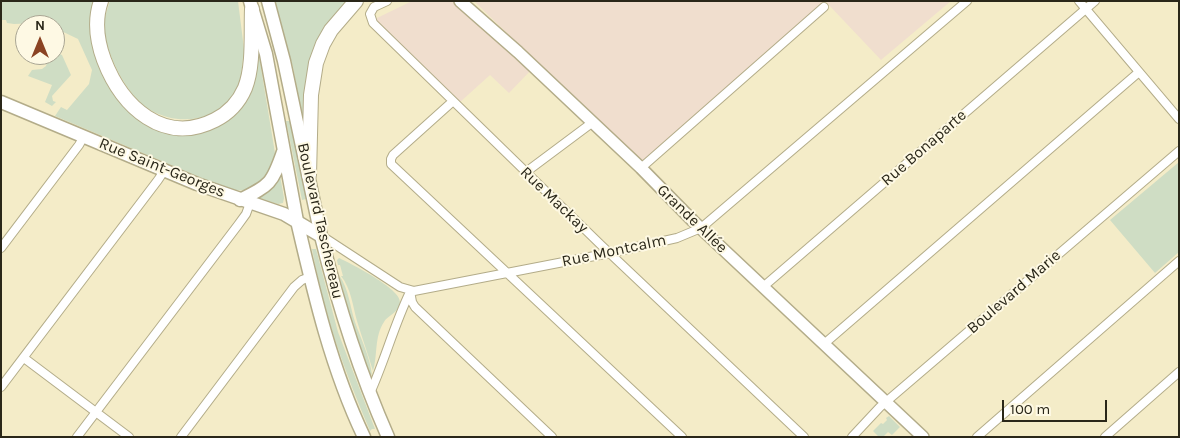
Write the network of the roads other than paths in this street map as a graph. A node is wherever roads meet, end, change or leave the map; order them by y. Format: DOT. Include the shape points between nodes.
graph roads {
  1 [pos="101,1"];
  2 [pos="268,1"];
  3 [pos="356,1"];
  4 [pos="387,1"];
  5 [pos="460,1"];
  6 [pos="967,1"];
  7 [pos="1078,1"];
  8 [pos="1095,1"];
  9 [pos="251,5"];
  10 [pos="824,6"];
  11 [pos="1086,9"];
  12 [pos="1139,72"];
  13 [pos="452,102"];
  14 [pos="4,106"];
  15 [pos="1179,120"];
  16 [pos="593,122"];
  17 [pos="84,136"];
  18 [pos="1179,151"];
  19 [pos="283,152"];
  20 [pos="642,168"];
  21 [pos="164,170"];
  22 [pos="526,172"];
  23 [pos="309,175"];
  24 [pos="245,201"];
  25 [pos="298,221"];
  26 [pos="701,228"];
  27 [pos="321,236"];
  28 [pos="1,248"];
  29 [pos="610,253"];
  30 [pos="1179,261"];
  31 [pos="508,274"];
  32 [pos="310,277"];
  33 [pos="763,287"];
  34 [pos="410,291"];
  35 [pos="824,344"];
  36 [pos="24,358"];
  37 [pos="1179,372"];
  38 [pos="1,387"];
  39 [pos="370,395"];
  40 [pos="886,402"];
  41 [pos="96,411"];
  42 [pos="77,437"];
  43 [pos="129,437"];
  44 [pos="181,437"];
  45 [pos="364,437"];
  46 [pos="388,437"];
  47 [pos="552,437"];
  48 [pos="682,437"];
  49 [pos="804,437"];
  50 [pos="852,437"];
  51 [pos="923,437"];
  52 [pos="977,437"];
  53 [pos="1105,437"];
  1 -- 9 [label="highway" via="97,19 98,38 116,84 142,115 159,124 178,128 197,127 214,121 240,98 250,69"];
  2 -- 23 [label="main road, Boulevard Taschereau" via="286,66"];
  3 -- 23 [label="highway" via="328,35 314,69"];
  4 -- 13 [label="street, Rue Mackay" via="374,7 370,14 373,24"];
  5 -- 16 [label="main road, Grande Allée"];
  6 -- 26 [label="street, Rue Montcalm"];
  7 -- 11 [label="street"];
  8 -- 11 [label="street, Rue Bonaparte"];
  9 -- 19 [label="main road, Boulevard Taschereau" via="266,54"];
  10 -- 20 [label="street"];
  11 -- 12 [label="street"];
  11 -- 33 [label="street, Rue Bonaparte"];
  12 -- 15 [label="street"];
  12 -- 35 [label="street"];
  13 -- 22 [label="street, Rue Mackay"];
  13 -- 31 [label="street" via="393,155 391,164"];
  14 -- 17 [label="main road, Rue Saint-Georges"];
  16 -- 20 [label="main road, Grande Allée"];
  16 -- 22 [label="street"];
  17 -- 21 [label="main road, Rue Saint-Georges"];
  17 -- 28 [label="street"];
  18 -- 40 [label="street, Boulevard Marie"];
  19 -- 24 [label="main road" via="270,183"];
  19 -- 25 [label="main road, Boulevard Taschereau"];
  20 -- 26 [label="main road, Grande Allée"];
  21 -- 24 [label="main road, Rue Saint-Georges"];
  21 -- 36 [label="street"];
  22 -- 29 [label="street, Rue Mackay"];
  23 -- 27 [label="main road, Boulevard Taschereau"];
  24 -- 25 [label="main road, Rue Saint-Georges"];
  24 -- 41 [label="street" via="246,214"];
  25 -- 27 [label="main road, Rue Saint-Georges"];
  25 -- 32 [label="main road, Boulevard Taschereau"];
  26 -- 29 [label="street, Rue Montcalm" via="677,238"];
  26 -- 33 [label="main road, Grande Allée"];
  27 -- 34 [label="street"];
  27 -- 39 [label="main road, Boulevard Taschereau" via="342,316"];
  29 -- 31 [label="street, Rue Montcalm"];
  29 -- 49 [label="street, Rue Mackay"];
  30 -- 52 [label="street"];
  31 -- 34 [label="street, Rue Montcalm"];
  31 -- 48 [label="street"];
  32 -- 44 [label="street" via="296,284"];
  32 -- 45 [label="main road, Boulevard Taschereau" via="330,349"];
  33 -- 35 [label="main road, Grande Allée"];
  34 -- 39 [label="street"];
  34 -- 47 [label="street" via="414,307"];
  35 -- 40 [label="main road, Grande Allée"];
  36 -- 38 [label="street"];
  36 -- 41 [label="street"];
  37 -- 53 [label="street"];
  39 -- 46 [label="main road, Boulevard Taschereau"];
  40 -- 50 [label="street, Boulevard Marie"];
  40 -- 51 [label="main road, Grande Allée"];
  41 -- 42 [label="street"];
  41 -- 43 [label="street"];
}
